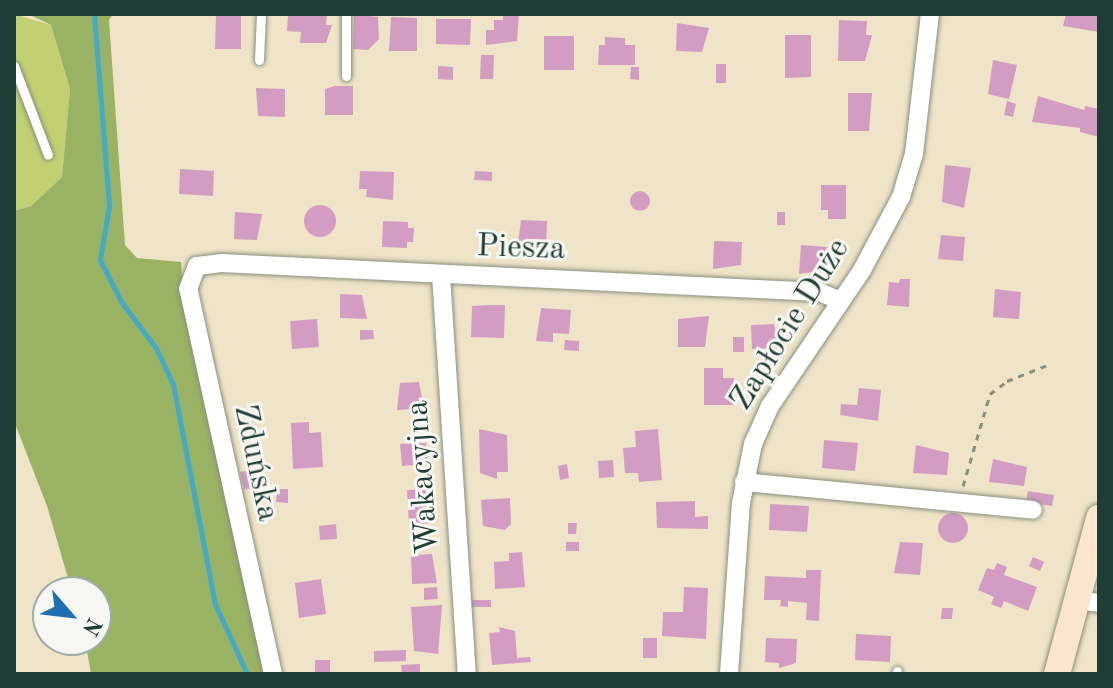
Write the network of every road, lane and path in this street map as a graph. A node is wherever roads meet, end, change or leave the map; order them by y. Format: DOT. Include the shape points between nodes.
graph roads {
  1 [pos="261,14"];
  2 [pos="346,14"];
  3 [pos="930,14"];
  4 [pos="259,60"];
  5 [pos="14,66"];
  6 [pos="346,76"];
  7 [pos="48,155"];
  8 [pos="197,266"];
  9 [pos="441,275"];
  10 [pos="841,301"];
  11 [pos="1050,364"];
  12 [pos="744,482"];
  13 [pos="958,501"];
  14 [pos="1033,510"];
  15 [pos="1099,518"];
  16 [pos="1087,601"];
  17 [pos="273,674"];
  18 [pos="467,674"];
  19 [pos="729,674"];
  20 [pos="1057,674"];
  1 -- 4 [label="lane"];
  2 -- 6 [label="lane"];
  3 -- 10 [label="street, Zapłocie Duże" via="909,176 881,237"];
  5 -- 7 [label="lane"];
  8 -- 9 [label="street, Piesza"];
  8 -- 17 [label="street, Zduńska" via="188,289"];
  9 -- 10 [label="street, Piesza" via="819,292"];
  9 -- 18 [label="street, Wakacyjna"];
  10 -- 12 [label="street, Zapłocie Duże" via="770,406"];
  11 -- 13 [label="path" via="1007,381 990,394"];
  12 -- 13 [label="street"];
  12 -- 19 [label="street, Zapłocie Duże"];
  13 -- 14 [label="street"];
  15 -- 16 [label="street"];
  16 -- 20 [label="street"];
}
